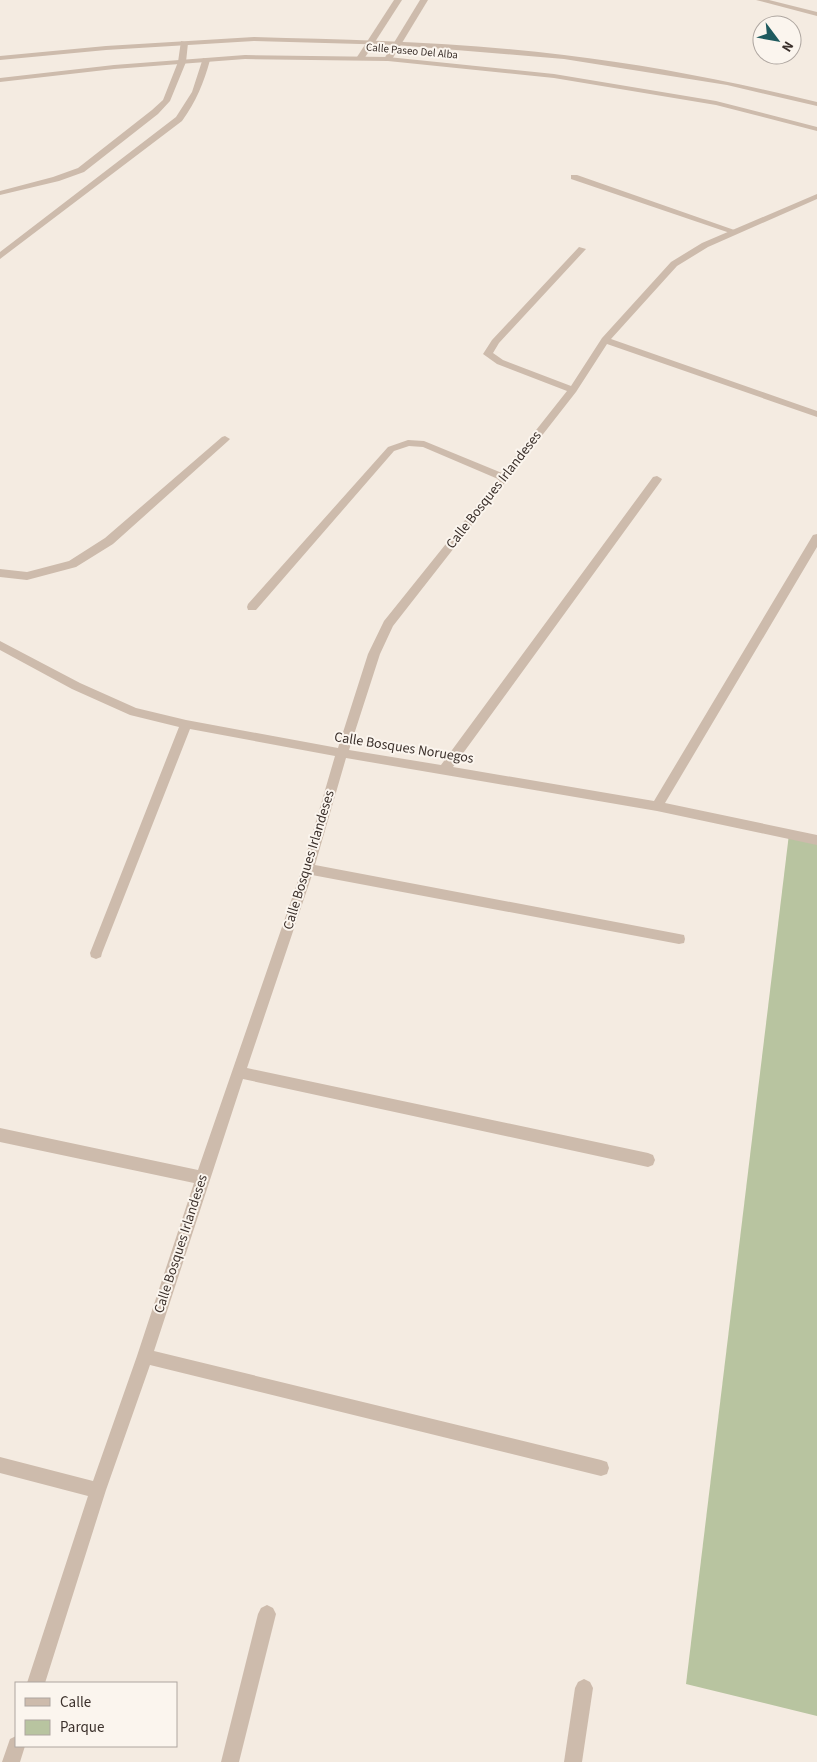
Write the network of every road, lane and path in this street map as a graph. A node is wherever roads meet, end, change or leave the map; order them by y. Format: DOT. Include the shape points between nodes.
graph roads {
  1 [pos="398,0"];
  2 [pos="424,0"];
  3 [pos="760,0"];
  4 [pos="776,2"];
  5 [pos="817,14"];
  6 [pos="370,42"];
  7 [pos="184,43"];
  8 [pos="396,43"];
  9 [pos="361,57"];
  10 [pos="0,58"];
  11 [pos="388,59"];
  12 [pos="206,60"];
  13 [pos="182,62"];
  14 [pos="0,80"];
  15 [pos="817,104"];
  16 [pos="817,129"];
  17 [pos="574,177"];
  18 [pos="0,193"];
  19 [pos="817,196"];
  20 [pos="736,232"];
  21 [pos="582,249"];
  22 [pos="0,256"];
  23 [pos="604,340"];
  24 [pos="573,390"];
  25 [pos="817,414"];
  26 [pos="225,439"];
  27 [pos="503,477"];
  28 [pos="658,479"];
  29 [pos="817,538"];
  30 [pos="0,573"];
  31 [pos="252,607"];
  32 [pos="1,649"];
  33 [pos="186,724"];
  34 [pos="342,753"];
  35 [pos="444,770"];
  36 [pos="657,806"];
  37 [pos="817,840"];
  38 [pos="308,869"];
  39 [pos="679,939"];
  40 [pos="96,953"];
  41 [pos="239,1072"];
  42 [pos="0,1135"];
  43 [pos="648,1160"];
  44 [pos="203,1178"];
  45 [pos="145,1356"];
  46 [pos="0,1465"];
  47 [pos="601,1468"];
  48 [pos="98,1490"];
  49 [pos="267,1614"];
  50 [pos="36,1682"];
  51 [pos="584,1688"];
  52 [pos="15,1747"];
  53 [pos="11,1762"];
  54 [pos="230,1762"];
  55 [pos="573,1762"];
  1 -- 6 [label="street"];
  2 -- 8 [label="street"];
  3 -- 4 [label="street"];
  4 -- 5 [label="street"];
  6 -- 7 [label="street, Calle Paseo Del Alba" via="254,40"];
  6 -- 8 [label="street, Calle Paseo Del Alba"];
  6 -- 9 [label="street"];
  7 -- 10 [label="street, Calle Paseo Del Alba"];
  7 -- 13 [label="street"];
  8 -- 11 [label="street"];
  8 -- 15 [label="street, Calle Paseo Del Alba" via="564,57 727,83"];
  9 -- 11 [label="street, Calle Paseo Del Alba"];
  9 -- 12 [label="street, Calle Paseo Del Alba"];
  11 -- 16 [label="street, Calle Paseo Del Alba" via="554,76 706,101"];
  12 -- 13 [label="street, Calle Paseo Del Alba"];
  12 -- 22 [label="street" via="198,89 178,119"];
  13 -- 14 [label="street, Calle Paseo Del Alba"];
  13 -- 18 [label="street" via="166,101 81,170"];
  17 -- 20 [label="street"];
  19 -- 20 [label="street, Calle Bosques Irlandeses"];
  20 -- 23 [label="street, Calle Bosques Irlandeses" via="705,245 674,264"];
  21 -- 24 [label="street" via="495,342 488,354 500,362"];
  23 -- 24 [label="street, Calle Bosques Irlandeses"];
  23 -- 25 [label="street"];
  24 -- 27 [label="street, Calle Bosques Irlandeses"];
  26 -- 30 [label="street" via="109,541 72,564 27,576"];
  27 -- 31 [label="street" via="424,444 408,443 391,449"];
  27 -- 34 [label="street, Calle Bosques Irlandeses" via="388,624 374,654"];
  28 -- 35 [label="street"];
  29 -- 36 [label="street"];
  32 -- 33 [label="street, Calle Bosques Noruegos" via="134,712"];
  33 -- 34 [label="street, Calle Bosques Noruegos"];
  33 -- 40 [label="street"];
  34 -- 35 [label="street, Calle Bosques Noruegos"];
  34 -- 38 [label="street, Calle Bosques Irlandeses"];
  35 -- 36 [label="street, Calle Bosques Noruegos"];
  36 -- 37 [label="street, Calle Bosques Noruegos"];
  38 -- 39 [label="street"];
  38 -- 41 [label="street, Calle Bosques Irlandeses"];
  41 -- 43 [label="street"];
  41 -- 44 [label="street, Calle Bosques Irlandeses"];
  42 -- 44 [label="street"];
  44 -- 45 [label="street, Calle Bosques Irlandeses"];
  45 -- 47 [label="street"];
  45 -- 48 [label="street, Calle Bosques Irlandeses"];
  46 -- 48 [label="street"];
  48 -- 50 [label="street, Calle Bosques Irlandeses"];
  49 -- 54 [label="street"];
  51 -- 55 [label="street"];
  52 -- 53 [label="street"];
}
